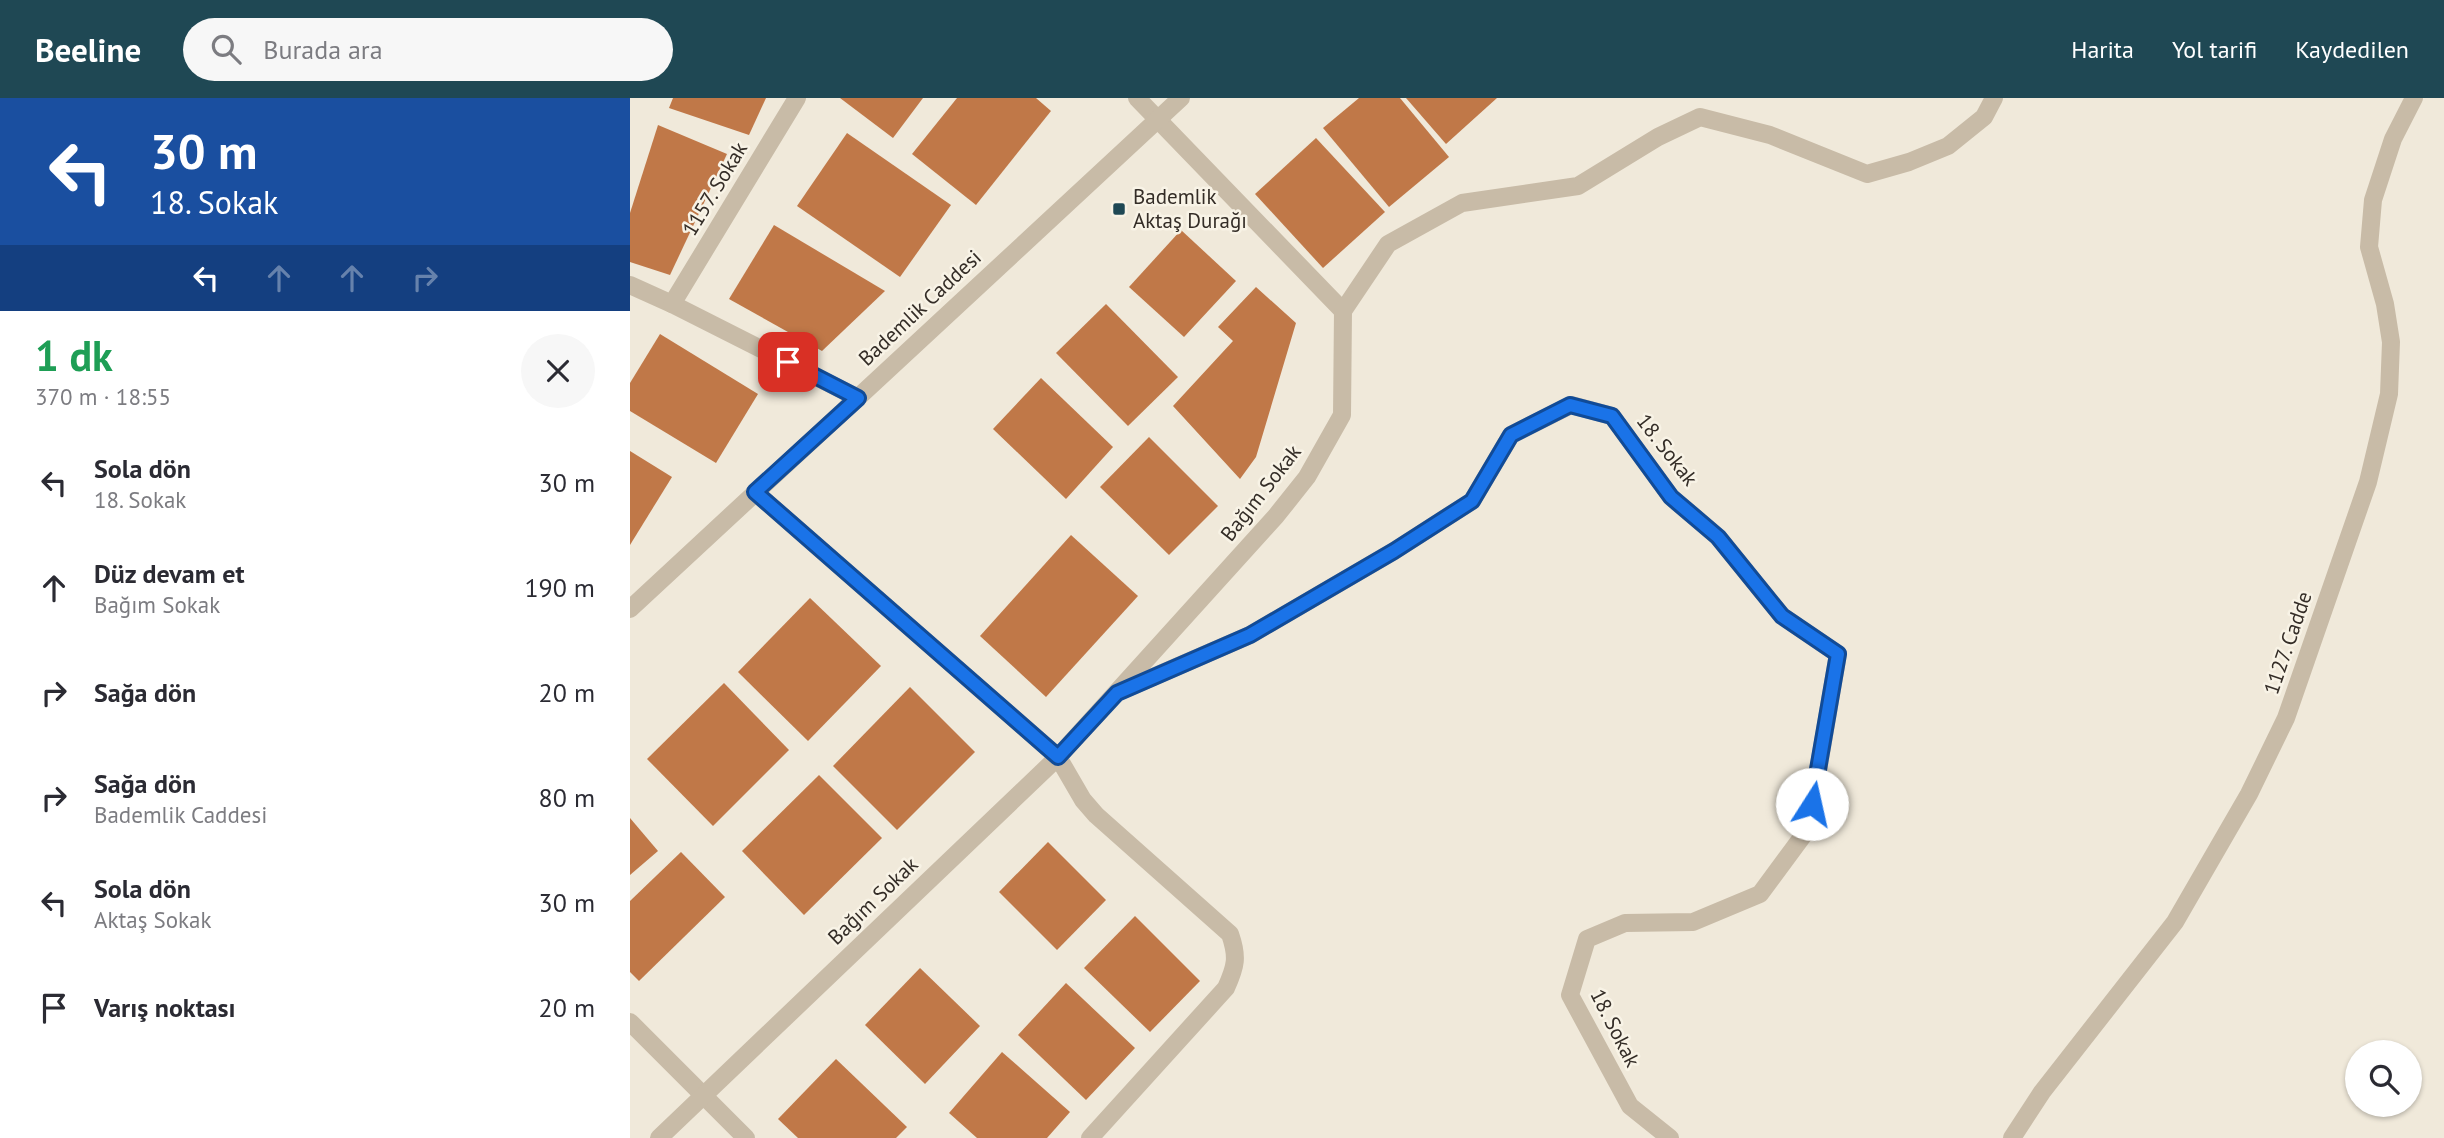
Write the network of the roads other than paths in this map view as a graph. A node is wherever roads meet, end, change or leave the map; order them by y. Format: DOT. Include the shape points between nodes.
graph roads {
  1 [pos="797,98"];
  2 [pos="1137,98"];
  3 [pos="1181,98"];
  4 [pos="1994,98"];
  5 [pos="2414,98"];
  6 [pos="1158,117"];
  7 [pos="630,285"];
  8 [pos="672,304"];
  9 [pos="1343,311"];
  10 [pos="858,398"];
  11 [pos="755,492"];
  12 [pos="630,609"];
  13 [pos="1117,693"];
  14 [pos="1058,757"];
  15 [pos="630,1022"];
  16 [pos="703,1095"];
  17 [pos="659,1138"];
  18 [pos="746,1138"];
  19 [pos="1090,1138"];
  20 [pos="1670,1138"];
  21 [pos="2012,1138"];
  1 -- 8 [label="street, 1157. Sokak"];
  2 -- 6 [label="street"];
  3 -- 6 [label="street, Bademlik Caddesi"];
  4 -- 9 [label="street" via="1984,117 1948,146 1867,174 1770,135 1700,117 1578,186 1462,203 1388,244"];
  5 -- 21 [label="street, 1127. Cadde" via="2393,139 2373,200 2370,247 2391,342 2389,394 2368,482 2286,718 2249,794 2175,922 2042,1092"];
  6 -- 9 [label="street"];
  6 -- 10 [label="street, Bademlik Caddesi"];
  7 -- 8 [label="street"];
  8 -- 10 [label="street"];
  9 -- 13 [label="street, Bağım Sokak" via="1342,415 1307,477"];
  10 -- 11 [label="street, Bademlik Caddesi"];
  11 -- 12 [label="street, Bademlik Caddesi"];
  11 -- 14 [label="street"];
  13 -- 14 [label="street, Bağım Sokak"];
  13 -- 20 [label="street, 18. Sokak" via="1250,635 1472,501 1511,435 1570,405 1612,416 1671,497 1718,537 1782,616 1838,654 1808,829 1760,894 1693,922 1625,923 1587,939 1570,995 1630,1106"];
  14 -- 16 [label="street, Bağım Sokak"];
  14 -- 19 [label="street" via="1096,815 1230,934 1236,951 1235,970 1226,988"];
  15 -- 16 [label="street"];
  16 -- 17 [label="street, Bağım Sokak"];
  16 -- 18 [label="street"];
}
